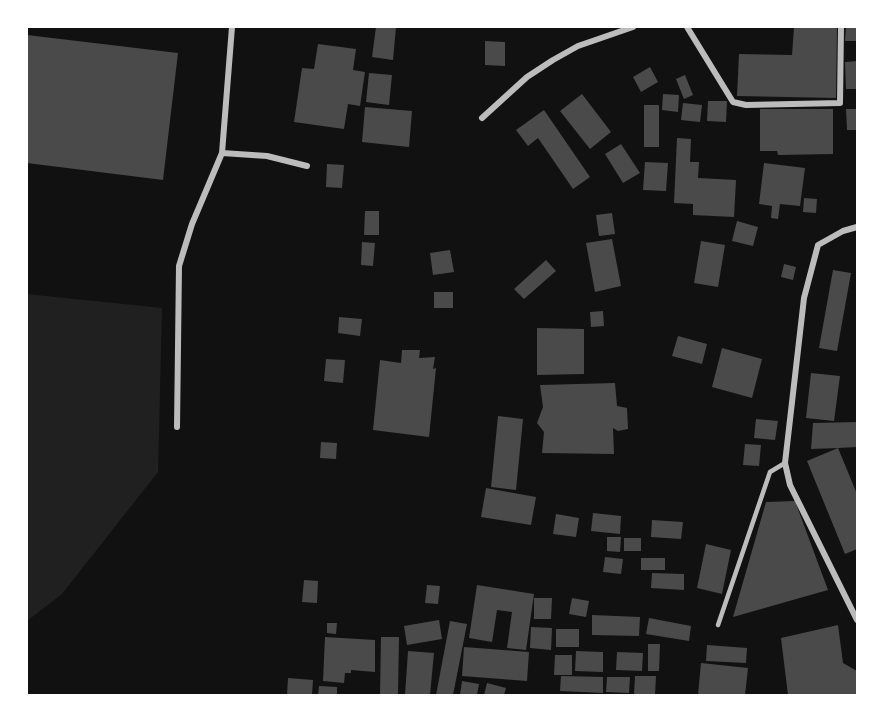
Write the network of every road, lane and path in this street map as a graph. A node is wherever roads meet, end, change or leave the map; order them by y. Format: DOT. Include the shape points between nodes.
graph roads {
  1 [pos="232,27"];
  2 [pos="633,27"];
  3 [pos="687,27"];
  4 [pos="841,27"];
  5 [pos="482,118"];
  6 [pos="222,153"];
  7 [pos="307,166"];
  8 [pos="857,227"];
  9 [pos="177,427"];
  10 [pos="785,462"];
  11 [pos="857,620"];
  12 [pos="718,625"];
  1 -- 6 [label="street"];
  2 -- 5 [label="street" via="578,46 553,60 527,77"];
  3 -- 4 [label="street" via="733,102 746,105 840,103"];
  6 -- 7 [label="street" via="267,156"];
  6 -- 9 [label="street" via="179,266"];
  8 -- 10 [label="street" via="818,245 804,298"];
  10 -- 11 [label="street" via="790,485"];
  10 -- 12 [label="lane" via="770,472"];
}
